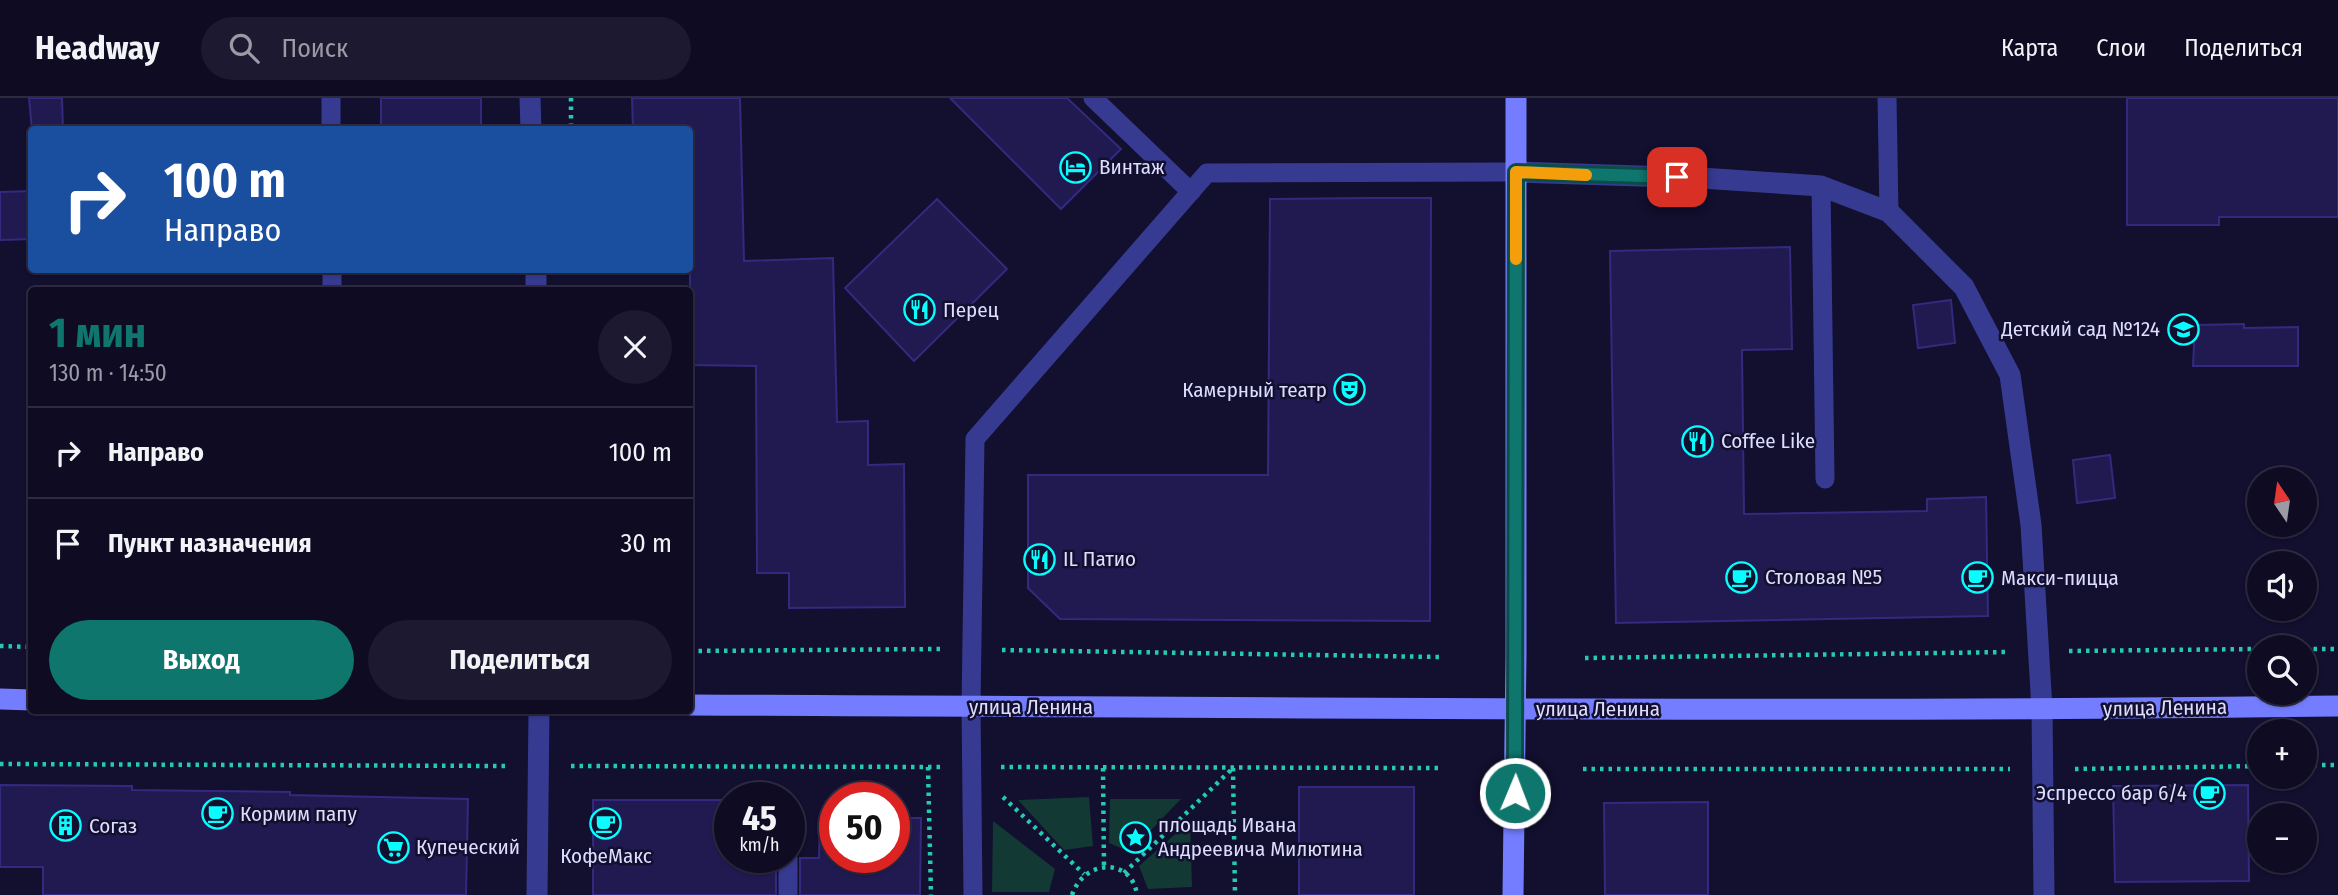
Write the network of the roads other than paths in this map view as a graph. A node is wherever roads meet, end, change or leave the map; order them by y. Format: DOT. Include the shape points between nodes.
graph roads {
  1 [pos="331,98"];
  2 [pos="530,98"];
  3 [pos="1093,98"];
  4 [pos="1516,98"];
  5 [pos="1887,98"];
  6 [pos="331,126"];
  7 [pos="531,126"];
  8 [pos="1516,172"];
  9 [pos="1821,186"];
  10 [pos="1191,192"];
  11 [pos="1889,212"];
  12 [pos="1825,479"];
  13 [pos="0,699"];
  14 [pos="28,700"];
  15 [pos="693,705"];
  16 [pos="971,706"];
  17 [pos="2338,706"];
  18 [pos="1516,709"];
  19 [pos="2042,709"];
  20 [pos="539,714"];
  21 [pos="788,873"];
  22 [pos="537,895"];
  23 [pos="788,895"];
  24 [pos="974,895"];
  25 [pos="1513,895"];
  26 [pos="2044,895"];
  1 -- 6 [label="lane"];
  2 -- 7 [label="street"];
  3 -- 10 [label="lane"];
  4 -- 8 [label="street"];
  5 -- 11 [label="lane"];
  8 -- 9 [label="street"];
  8 -- 10 [label="lane" via="1207,173"];
  8 -- 18 [label="street"];
  9 -- 11 [label="street"];
  9 -- 12 [label="lane"];
  10 -- 16 [label="lane" via="975,439"];
  11 -- 19 [label="street" via="1964,287 2010,375 2031,525"];
  13 -- 14 [label="street"];
  15 -- 16 [label="street, улица Ленина"];
  16 -- 18 [label="street, улица Ленина"];
  16 -- 24 [label="lane"];
  17 -- 19 [label="street, улица Ленина"];
  18 -- 19 [label="street, улица Ленина"];
  18 -- 25 [label="street"];
  19 -- 26 [label="street"];
  20 -- 22 [label="street"];
  21 -- 23 [label="lane"];
}
